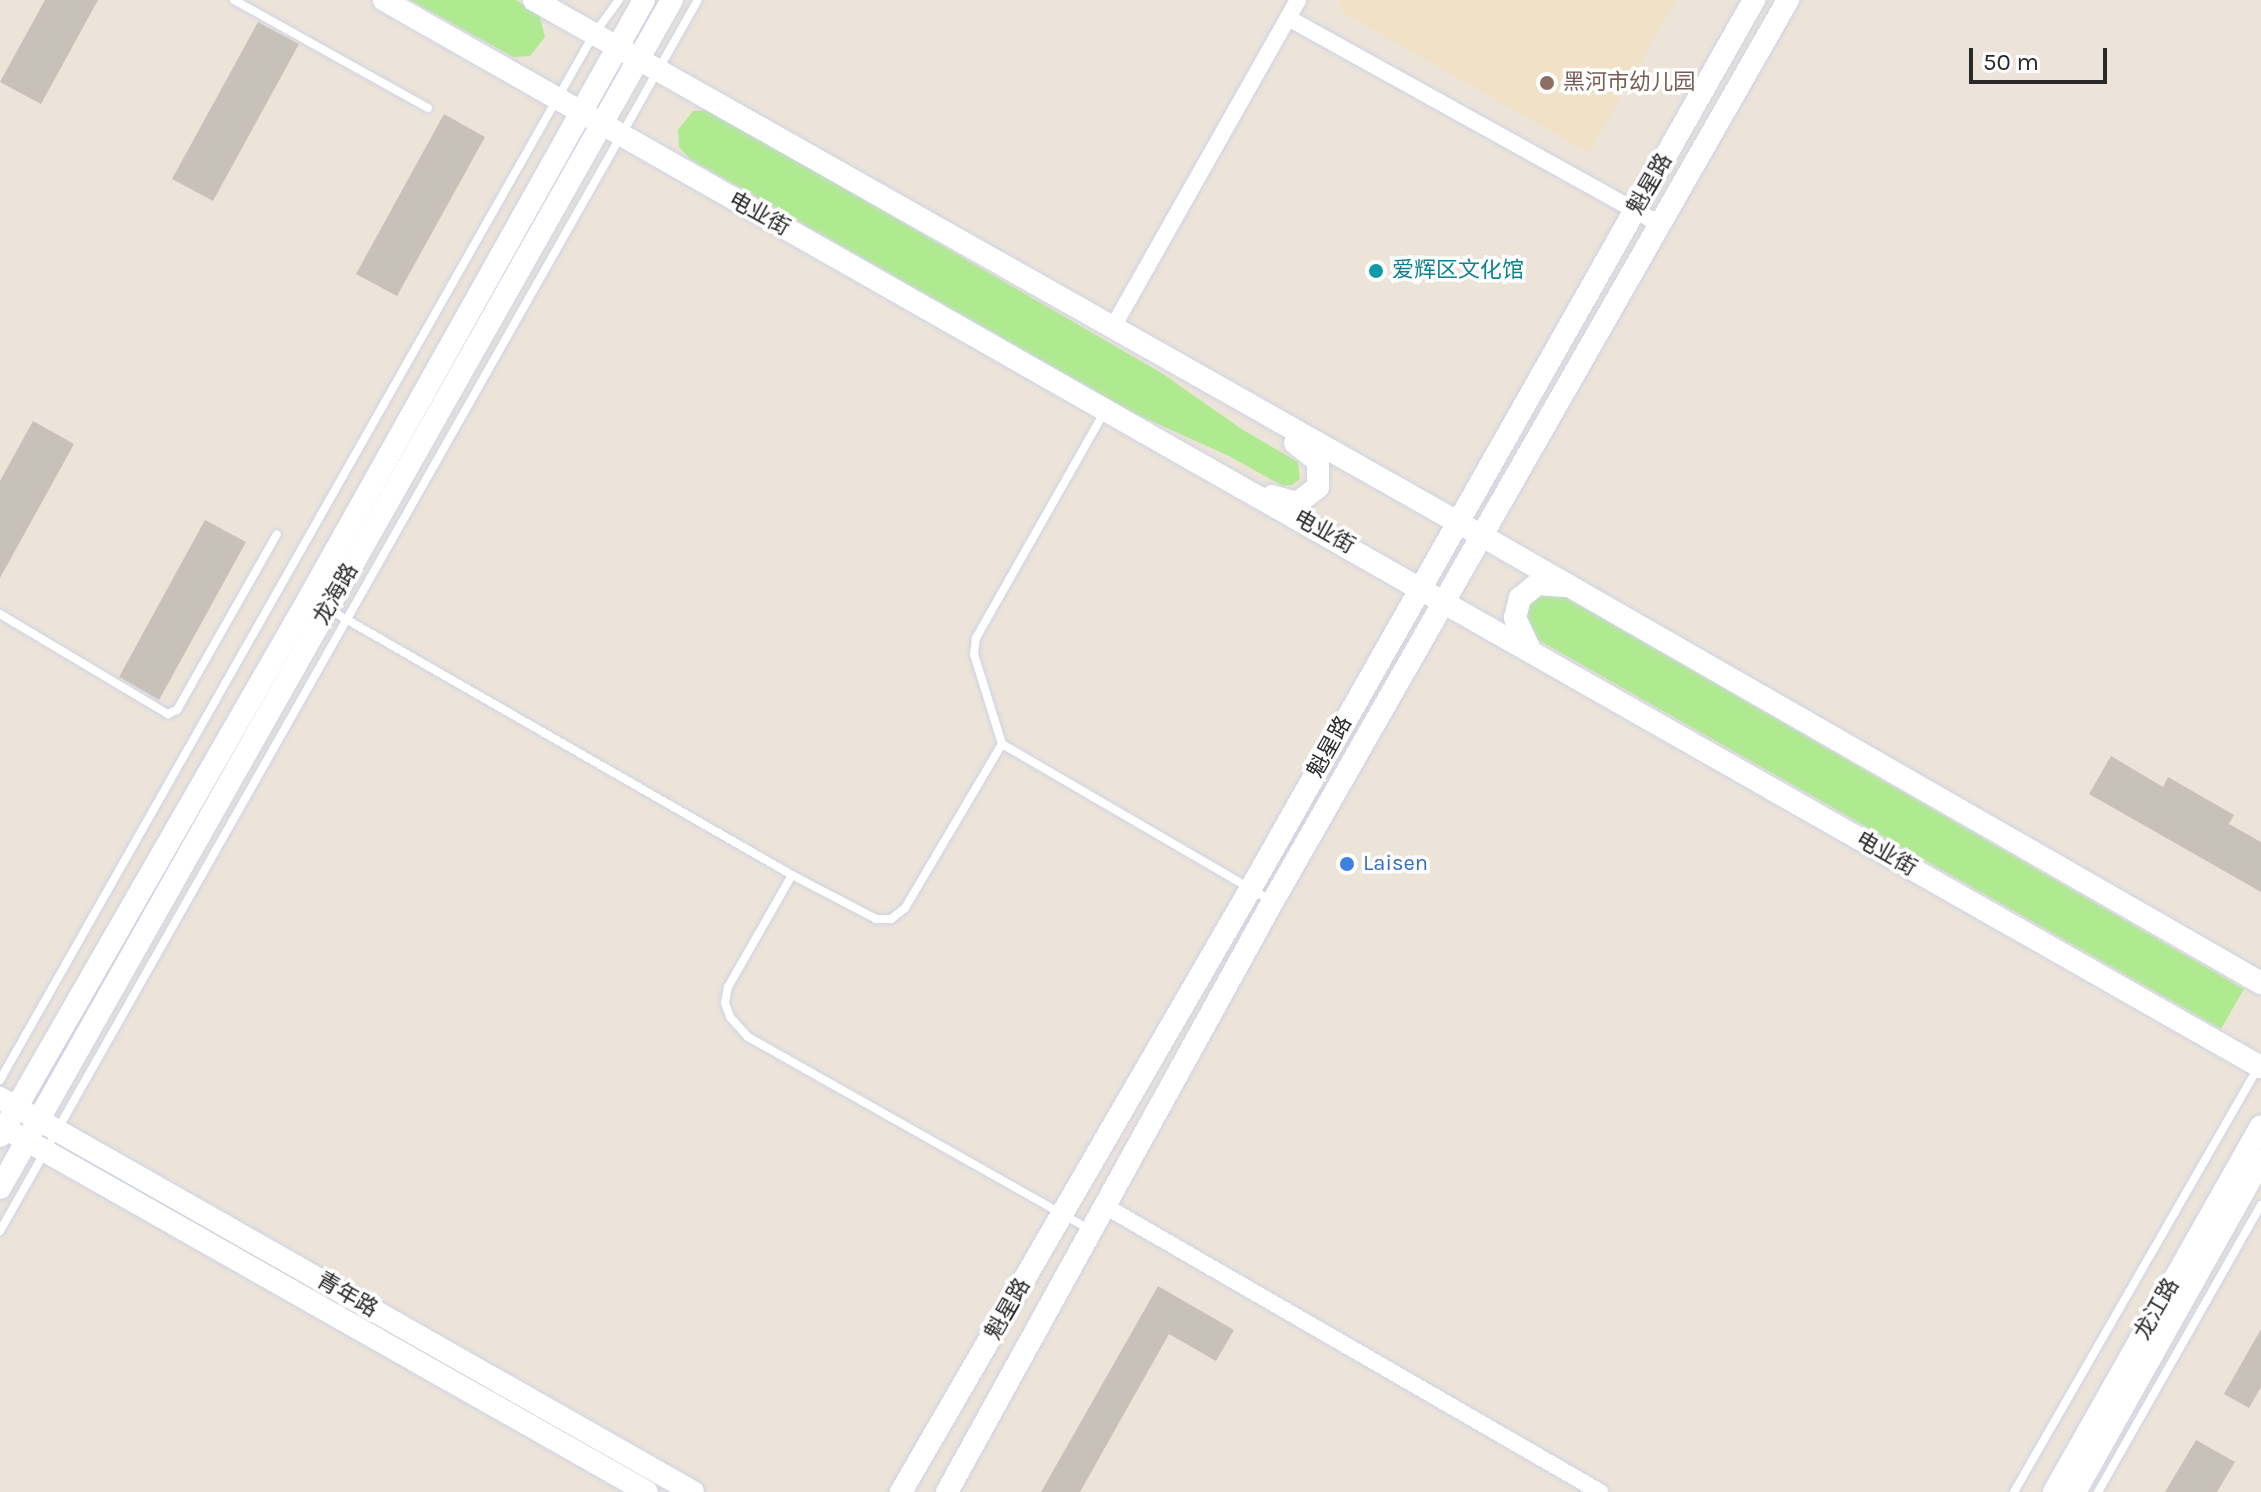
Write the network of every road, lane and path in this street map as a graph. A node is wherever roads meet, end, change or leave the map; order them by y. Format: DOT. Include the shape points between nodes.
graph roads {
  1 [pos="234,0"];
  2 [pos="384,0"];
  3 [pos="534,0"];
  4 [pos="619,0"];
  5 [pos="644,0"];
  6 [pos="672,0"];
  7 [pos="698,0"];
  8 [pos="1298,0"];
  9 [pos="1754,0"];
  10 [pos="1788,0"];
  11 [pos="1288,18"];
  12 [pos="594,34"];
  13 [pos="617,47"];
  14 [pos="639,59"];
  15 [pos="659,70"];
  16 [pos="557,100"];
  17 [pos="428,108"];
  18 [pos="582,114"];
  19 [pos="613,132"];
  20 [pos="1635,210"];
  21 [pos="1660,224"];
  22 [pos="1113,327"];
  23 [pos="1210,382"];
  24 [pos="1106,410"];
  25 [pos="1177,450"];
  26 [pos="1457,521"];
  27 [pos="277,534"];
  28 [pos="1484,537"];
  29 [pos="1421,587"];
  30 [pos="1577,590"];
  31 [pos="1447,601"];
  32 [pos="328,609"];
  33 [pos="0,614"];
  34 [pos="1533,655"];
  35 [pos="1002,744"];
  36 [pos="792,875"];
  37 [pos="1251,888"];
  38 [pos="1273,901"];
  39 [pos="2261,983"];
  40 [pos="2260,1065"];
  41 [pos="0,1080"];
  42 [pos="8,1102"];
  43 [pos="37,1118"];
  44 [pos="2261,1126"];
  45 [pos="1,1130"];
  46 [pos="44,1140"];
  47 [pos="2261,1161"];
  48 [pos="0,1188"];
  49 [pos="1103,1205"];
  50 [pos="2261,1205"];
  51 [pos="1063,1215"];
  52 [pos="0,1231"];
  53 [pos="1091,1231"];
  54 [pos="647,1492"];
  55 [pos="693,1492"];
  56 [pos="901,1492"];
  57 [pos="947,1492"];
  58 [pos="1600,1492"];
  59 [pos="2014,1492"];
  60 [pos="2054,1492"];
  61 [pos="2075,1492"];
  62 [pos="2098,1492"];
  1 -- 17 [label="lane"];
  2 -- 16 [label="street, 电业街"];
  3 -- 12 [label="street"];
  4 -- 12 [label="lane"];
  5 -- 13 [label="street, 龙海路"];
  6 -- 14 [label="street, 龙海路"];
  7 -- 15 [label="lane"];
  8 -- 11 [label="street"];
  9 -- 20 [label="street, 魁星路"];
  10 -- 21 [label="street, 魁星路"];
  11 -- 20 [label="street"];
  11 -- 22 [label="street"];
  12 -- 13 [label="street"];
  12 -- 16 [label="lane"];
  13 -- 14 [label="street"];
  13 -- 18 [label="street, 龙海路"];
  14 -- 15 [label="street"];
  14 -- 19 [label="street, 龙海路"];
  15 -- 19 [label="lane"];
  15 -- 22 [label="street"];
  16 -- 18 [label="street, 电业街"];
  16 -- 41 [label="lane"];
  18 -- 19 [label="street, 电业街"];
  18 -- 32 [label="street, 龙海路"];
  19 -- 24 [label="street, 电业街"];
  19 -- 32 [label="street, 龙海路"];
  20 -- 21 [label="street"];
  20 -- 26 [label="street, 魁星路"];
  21 -- 28 [label="street, 魁星路"];
  22 -- 23 [label="street"];
  23 -- 25 [label="street" via="1248,415 1313,454 1320,470 1318,487 1306,500 1289,503"];
  23 -- 26 [label="street"];
  24 -- 25 [label="street, 电业街"];
  24 -- 35 [label="lane" via="976,638 974,654"];
  25 -- 29 [label="street, 电业街"];
  26 -- 28 [label="street"];
  26 -- 29 [label="street, 魁星路"];
  27 -- 33 [label="lane" via="177,710 168,714"];
  28 -- 30 [label="street"];
  28 -- 31 [label="street, 魁星路"];
  29 -- 31 [label="street, 电业街"];
  29 -- 37 [label="street, 魁星路"];
  30 -- 34 [label="street" via="1547,582 1520,598 1515,618"];
  30 -- 39 [label="street"];
  31 -- 34 [label="street, 电业街"];
  31 -- 38 [label="street, 魁星路"];
  32 -- 36 [label="lane"];
  32 -- 42 [label="street, 龙海路"];
  32 -- 43 [label="street, 龙海路"];
  32 -- 46 [label="lane"];
  34 -- 40 [label="street, 电业街"];
  35 -- 36 [label="lane" via="905,908 891,919 876,919"];
  35 -- 37 [label="lane"];
  36 -- 51 [label="lane" via="728,987 725,1003 730,1017 748,1037"];
  37 -- 38 [label="lane"];
  37 -- 51 [label="street, 魁星路"];
  38 -- 49 [label="street, 魁星路"];
  40 -- 59 [label="lane"];
  42 -- 43 [label="street, 青年路"];
  42 -- 45 [label="street, 龙海路"];
  43 -- 46 [label="street, 青年路"];
  44 -- 60 [label="street, 龙江路"];
  45 -- 46 [label="street, 青年路"];
  46 -- 48 [label="street"];
  46 -- 52 [label="lane"];
  46 -- 54 [label="street, 青年路"];
  46 -- 55 [label="street, 青年路"];
  47 -- 61 [label="street, 龙江路"];
  49 -- 53 [label="street, 魁星路"];
  49 -- 58 [label="street"];
  50 -- 62 [label="lane"];
  51 -- 53 [label="lane"];
  51 -- 56 [label="street, 魁星路"];
  53 -- 57 [label="street, 魁星路"];
}
